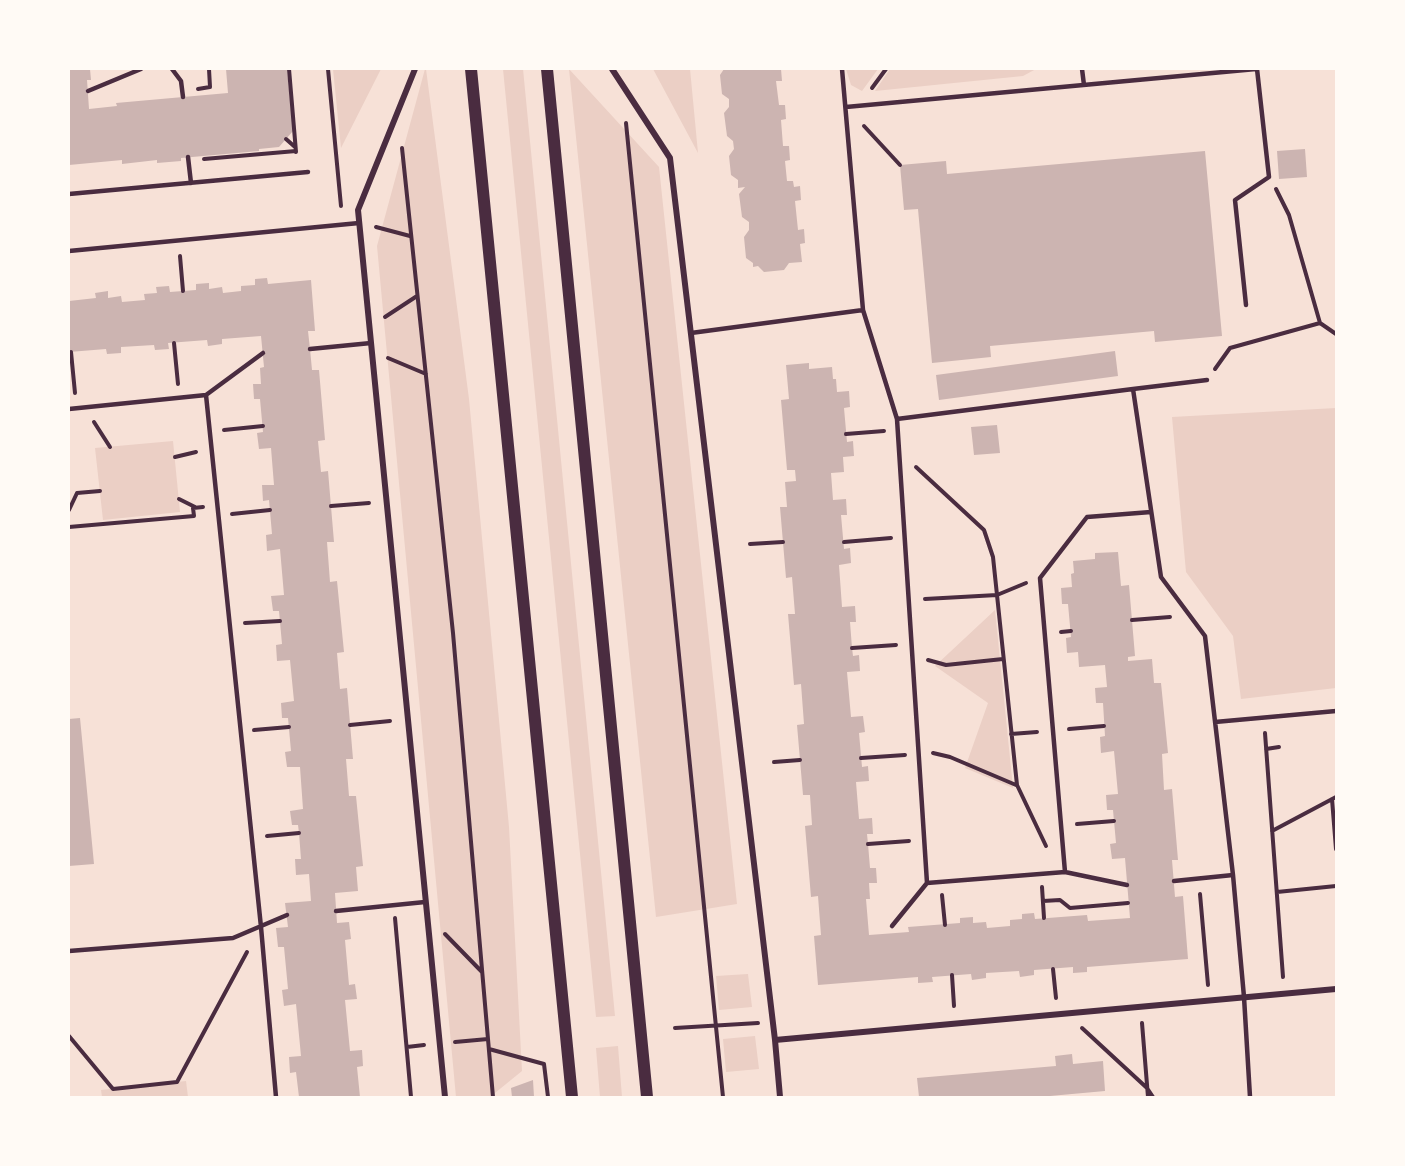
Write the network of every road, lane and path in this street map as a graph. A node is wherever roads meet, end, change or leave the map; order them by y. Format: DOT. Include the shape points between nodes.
graph roads {
  1 [pos="141,69"];
  2 [pos="172,69"];
  3 [pos="209,69"];
  4 [pos="289,69"];
  5 [pos="328,69"];
  6 [pos="415,69"];
  7 [pos="471,69"];
  8 [pos="547,69"];
  9 [pos="612,69"];
  10 [pos="842,69"];
  11 [pos="1082,69"];
  12 [pos="1256,69"];
  13 [pos="1084,85"];
  14 [pos="182,90"];
  15 [pos="88,91"];
  16 [pos="183,97"];
  17 [pos="846,107"];
  18 [pos="626,119"];
  19 [pos="286,139"];
  20 [pos="402,145"];
  21 [pos="296,149"];
  22 [pos="188,159"];
  23 [pos="900,165"];
  24 [pos="308,172"];
  25 [pos="298,173"];
  26 [pos="1269,177"];
  27 [pos="191,183"];
  28 [pos="69,194"];
  29 [pos="359,223"];
  30 [pos="342,224"];
  31 [pos="410,236"];
  32 [pos="179,240"];
  33 [pos="69,251"];
  34 [pos="183,291"];
  35 [pos="417,296"];
  36 [pos="1246,305"];
  37 [pos="863,310"];
  38 [pos="1320,323"];
  39 [pos="370,328"];
  40 [pos="692,333"];
  41 [pos="1336,334"];
  42 [pos="174,343"];
  43 [pos="371,343"];
  44 [pos="310,349"];
  45 [pos="71,352"];
  46 [pos="372,352"];
  47 [pos="263,353"];
  48 [pos="426,374"];
  49 [pos="1207,380"];
  50 [pos="1134,389"];
  51 [pos="206,394"];
  52 [pos="179,398"];
  53 [pos="85,407"];
  54 [pos="76,408"];
  55 [pos="69,409"];
  56 [pos="897,419"];
  57 [pos="263,426"];
  58 [pos="898,430"];
  59 [pos="210,431"];
  60 [pos="846,434"];
  61 [pos="110,447"];
  62 [pos="212,448"];
  63 [pos="900,452"];
  64 [pos="175,458"];
  65 [pos="100,490"];
  66 [pos="179,499"];
  67 [pos="369,503"];
  68 [pos="218,506"];
  69 [pos="331,506"];
  70 [pos="195,508"];
  71 [pos="69,510"];
  72 [pos="270,510"];
  73 [pos="1151,512"];
  74 [pos="219,515"];
  75 [pos="69,527"];
  76 [pos="905,537"];
  77 [pos="783,542"];
  78 [pos="844,542"];
  79 [pos="750,544"];
  80 [pos="1040,578"];
  81 [pos="997,595"];
  82 [pos="909,600"];
  83 [pos="1190,615"];
  84 [pos="1132,620"];
  85 [pos="280,621"];
  86 [pos="230,625"];
  87 [pos="912,643"];
  88 [pos="852,648"];
  89 [pos="912,656"];
  90 [pos="1004,659"];
  91 [pos="1336,711"];
  92 [pos="1263,718"];
  93 [pos="390,721"];
  94 [pos="1215,722"];
  95 [pos="350,724"];
  96 [pos="1104,726"];
  97 [pos="289,728"];
  98 [pos="1053,730"];
  99 [pos="240,732"];
  100 [pos="1011,734"];
  101 [pos="1279,747"];
  102 [pos="1266,748"];
  103 [pos="919,754"];
  104 [pos="861,758"];
  105 [pos="800,760"];
  106 [pos="774,762"];
  107 [pos="1017,785"];
  108 [pos="1334,798"];
  109 [pos="1114,821"];
  110 [pos="1061,825"];
  111 [pos="1272,831"];
  112 [pos="299,833"];
  113 [pos="251,837"];
  114 [pos="924,840"];
  115 [pos="868,844"];
  116 [pos="1336,849"];
  117 [pos="1065,872"];
  118 [pos="1041,874"];
  119 [pos="1233,875"];
  120 [pos="1199,879"];
  121 [pos="1174,881"];
  122 [pos="941,882"];
  123 [pos="927,883"];
  124 [pos="1127,885"];
  125 [pos="1336,886"];
  126 [pos="1277,891"];
  127 [pos="1043,901"];
  128 [pos="424,902"];
  129 [pos="1129,903"];
  130 [pos="394,906"];
  131 [pos="336,911"];
  132 [pos="426,913"];
  133 [pos="287,915"];
  134 [pos="1044,918"];
  135 [pos="945,925"];
  136 [pos="892,926"];
  137 [pos="261,927"];
  138 [pos="69,951"];
  139 [pos="1053,969"];
  140 [pos="482,973"];
  141 [pos="952,975"];
  142 [pos="1336,989"];
  143 [pos="1284,994"];
  144 [pos="1244,997"];
  145 [pos="1056,998"];
  146 [pos="1209,1000"];
  147 [pos="954,1006"];
  148 [pos="1140,1007"];
  149 [pos="1066,1013"];
  150 [pos="760,1023"];
  151 [pos="716,1025"];
  152 [pos="675,1028"];
  153 [pos="69,1036"];
  154 [pos="488,1039"];
  155 [pos="775,1040"];
  156 [pos="439,1043"];
  157 [pos="489,1049"];
  158 [pos="1147,1088"];
  159 [pos="276,1097"];
  160 [pos="411,1097"];
  161 [pos="445,1097"];
  162 [pos="493,1097"];
  163 [pos="548,1097"];
  164 [pos="572,1097"];
  165 [pos="647,1097"];
  166 [pos="723,1097"];
  167 [pos="780,1097"];
  168 [pos="1148,1097"];
  169 [pos="1153,1097"];
  170 [pos="1250,1097"];
  1 -- 15 [label="lane"];
  2 -- 14 [label="lane"];
  3 -- 14 [label="path" via="210,87"];
  4 -- 21 [label="path"];
  5 -- 30 [label="path"];
  6 -- 29 [label="street" via="358,210"];
  7 -- 164 [label="main road"];
  8 -- 165 [label="main road"];
  9 -- 40 [label="street" via="670,158"];
  10 -- 17 [label="lane"];
  11 -- 13 [label="lane"];
  12 -- 13 [label="lane"];
  12 -- 26 [label="lane"];
  13 -- 17 [label="lane"];
  14 -- 16 [label="lane"];
  17 -- 23 [label="path"];
  17 -- 37 [label="lane"];
  18 -- 151 [label="path"];
  19 -- 21 [label="path"];
  20 -- 31 [label="path"];
  21 -- 22 [label="path"];
  21 -- 25 [label="path"];
  22 -- 27 [label="lane"];
  24 -- 25 [label="lane"];
  25 -- 27 [label="lane"];
  26 -- 36 [label="lane" via="1235,200"];
  26 -- 38 [label="path" via="1289,214"];
  27 -- 28 [label="lane"];
  29 -- 30 [label="lane"];
  29 -- 31 [label="path"];
  29 -- 39 [label="street"];
  30 -- 32 [label="lane"];
  31 -- 35 [label="path"];
  32 -- 33 [label="lane"];
  32 -- 34 [label="path"];
  35 -- 39 [label="path"];
  35 -- 48 [label="path"];
  37 -- 40 [label="lane"];
  37 -- 56 [label="lane"];
  38 -- 41 [label="path"];
  38 -- 49 [label="path" via="1230,348"];
  39 -- 43 [label="street"];
  40 -- 155 [label="street"];
  42 -- 52 [label="path"];
  43 -- 44 [label="lane"];
  43 -- 46 [label="street"];
  45 -- 54 [label="path"];
  46 -- 48 [label="path"];
  46 -- 128 [label="street"];
  47 -- 51 [label="lane"];
  48 -- 140 [label="path"];
  49 -- 50 [label="lane"];
  50 -- 56 [label="lane"];
  50 -- 73 [label="lane"];
  51 -- 52 [label="lane"];
  51 -- 59 [label="lane"];
  52 -- 53 [label="lane"];
  53 -- 54 [label="lane"];
  53 -- 61 [label="path"];
  54 -- 55 [label="lane"];
  56 -- 58 [label="lane"];
  57 -- 59 [label="path"];
  58 -- 60 [label="path"];
  58 -- 63 [label="lane"];
  59 -- 62 [label="lane"];
  62 -- 64 [label="path"];
  62 -- 68 [label="lane"];
  63 -- 76 [label="lane"];
  63 -- 81 [label="path" via="984,530 993,557"];
  65 -- 71 [label="path" via="77,493"];
  66 -- 70 [label="path"];
  67 -- 69 [label="path"];
  68 -- 70 [label="path"];
  68 -- 74 [label="lane"];
  70 -- 75 [label="path" via="194,516"];
  72 -- 74 [label="path"];
  73 -- 80 [label="lane" via="1087,517"];
  73 -- 83 [label="lane" via="1161,577"];
  74 -- 86 [label="lane"];
  76 -- 78 [label="path"];
  76 -- 82 [label="lane"];
  77 -- 79 [label="path"];
  80 -- 81 [label="path"];
  80 -- 98 [label="lane"];
  81 -- 82 [label="path"];
  81 -- 90 [label="path"];
  82 -- 87 [label="lane"];
  83 -- 84 [label="path"];
  83 -- 94 [label="lane" via="1205,636"];
  85 -- 86 [label="path"];
  86 -- 99 [label="lane"];
  87 -- 88 [label="path"];
  87 -- 89 [label="lane"];
  89 -- 90 [label="path" via="946,664"];
  89 -- 103 [label="lane"];
  90 -- 100 [label="path"];
  91 -- 92 [label="lane"];
  92 -- 94 [label="lane"];
  92 -- 102 [label="path"];
  93 -- 95 [label="path"];
  94 -- 119 [label="lane"];
  96 -- 98 [label="path"];
  97 -- 99 [label="path"];
  98 -- 100 [label="path"];
  98 -- 110 [label="lane"];
  99 -- 113 [label="lane"];
  100 -- 107 [label="path"];
  101 -- 102 [label="path"];
  102 -- 111 [label="path"];
  103 -- 104 [label="path"];
  103 -- 107 [label="path" via="950,757"];
  103 -- 114 [label="lane"];
  105 -- 106 [label="path"];
  107 -- 117 [label="path" via="1045,845"];
  108 -- 111 [label="path"];
  108 -- 116 [label="path"];
  109 -- 110 [label="path"];
  110 -- 117 [label="lane"];
  111 -- 126 [label="path"];
  112 -- 113 [label="path"];
  113 -- 137 [label="lane"];
  114 -- 115 [label="path"];
  114 -- 123 [label="lane"];
  117 -- 118 [label="lane"];
  117 -- 124 [label="lane"];
  118 -- 122 [label="lane"];
  118 -- 127 [label="path"];
  119 -- 120 [label="lane"];
  119 -- 144 [label="lane"];
  120 -- 121 [label="lane"];
  120 -- 146 [label="path"];
  122 -- 123 [label="lane"];
  122 -- 135 [label="path"];
  123 -- 136 [label="lane"];
  125 -- 126 [label="path"];
  126 -- 143 [label="path"];
  127 -- 129 [label="path" via="1060,900 1070,908"];
  127 -- 134 [label="path"];
  128 -- 130 [label="lane"];
  128 -- 132 [label="street"];
  130 -- 131 [label="lane"];
  130 -- 160 [label="path"];
  132 -- 140 [label="path"];
  132 -- 156 [label="street"];
  133 -- 137 [label="lane"];
  137 -- 138 [label="lane" via="233,938"];
  137 -- 153 [label="path" via="177,1082 113,1089"];
  137 -- 159 [label="lane"];
  139 -- 145 [label="path"];
  140 -- 154 [label="path"];
  141 -- 147 [label="path"];
  142 -- 143 [label="street"];
  143 -- 144 [label="street"];
  144 -- 146 [label="street"];
  144 -- 170 [label="lane"];
  146 -- 148 [label="street"];
  148 -- 149 [label="street"];
  148 -- 158 [label="path"];
  149 -- 155 [label="street"];
  149 -- 158 [label="path"];
  150 -- 151 [label="path"];
  151 -- 152 [label="path"];
  151 -- 166 [label="path"];
  154 -- 156 [label="path"];
  154 -- 157 [label="path"];
  155 -- 167 [label="street"];
  156 -- 161 [label="street"];
  157 -- 162 [label="path"];
  157 -- 163 [label="path" via="544,1064"];
  158 -- 168 [label="path"];
  158 -- 169 [label="path"];
}
